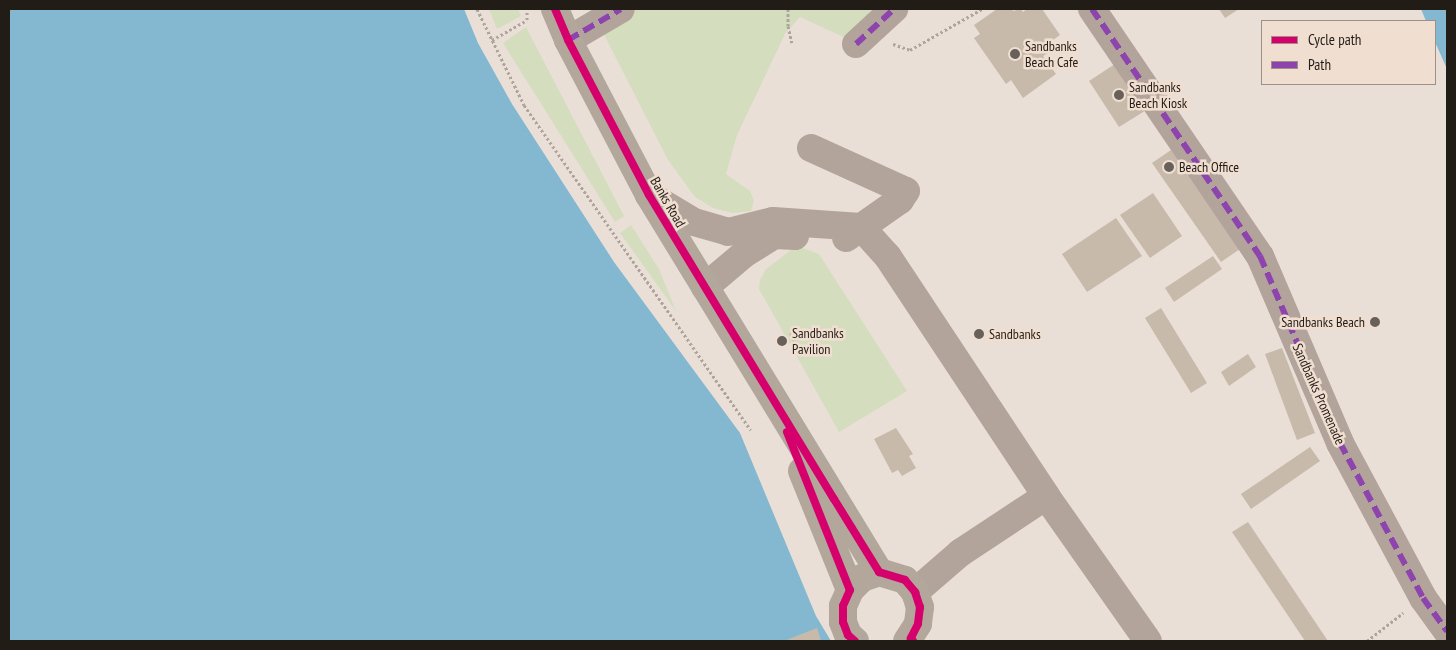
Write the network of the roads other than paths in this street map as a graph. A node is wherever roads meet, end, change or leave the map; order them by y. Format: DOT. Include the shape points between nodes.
graph roads {
  1 [pos="555,9"];
  2 [pos="621,9"];
  3 [pos="894,9"];
  4 [pos="1092,9"];
  5 [pos="861,38"];
  6 [pos="568,40"];
  7 [pos="811,148"];
  8 [pos="648,195"];
  9 [pos="861,227"];
  10 [pos="705,287"];
  11 [pos="774,399"];
  12 [pos="1046,496"];
  13 [pos="879,572"];
  14 [pos="850,590"];
  15 [pos="915,592"];
  16 [pos="1447,631"];
  17 [pos="910,640"];
  18 [pos="855,641"];
  19 [pos="1148,641"];
  1 -- 6 [label="main road, Banks Road"];
  2 -- 6 [label="street"];
  3 -- 5 [label="street"];
  4 -- 16 [label="street, Sandbanks Promenade" via="1260,256 1340,443 1423,598"];
  6 -- 8 [label="main road, Banks Road"];
  7 -- 9 [label="street" via="906,191 900,200"];
  8 -- 9 [label="street" via="694,222 728,232 773,221"];
  8 -- 10 [label="main road, Banks Road"];
  9 -- 10 [label="street" via="842,241 826,245 801,236 774,235 744,254"];
  9 -- 12 [label="street" via="888,256"];
  10 -- 11 [label="main road, Banks Road"];
  11 -- 13 [label="main road, Banks Road"];
  11 -- 14 [label="main road, Banks Road"];
  12 -- 15 [label="street" via="960,553"];
  12 -- 19 [label="street"];
  13 -- 14 [label="main road" via="862,578"];
  13 -- 15 [label="main road" via="904,580"];
  14 -- 18 [label="main road" via="843,606 843,622 848,635"];
  15 -- 17 [label="main road" via="920,607 918,624"];
}
